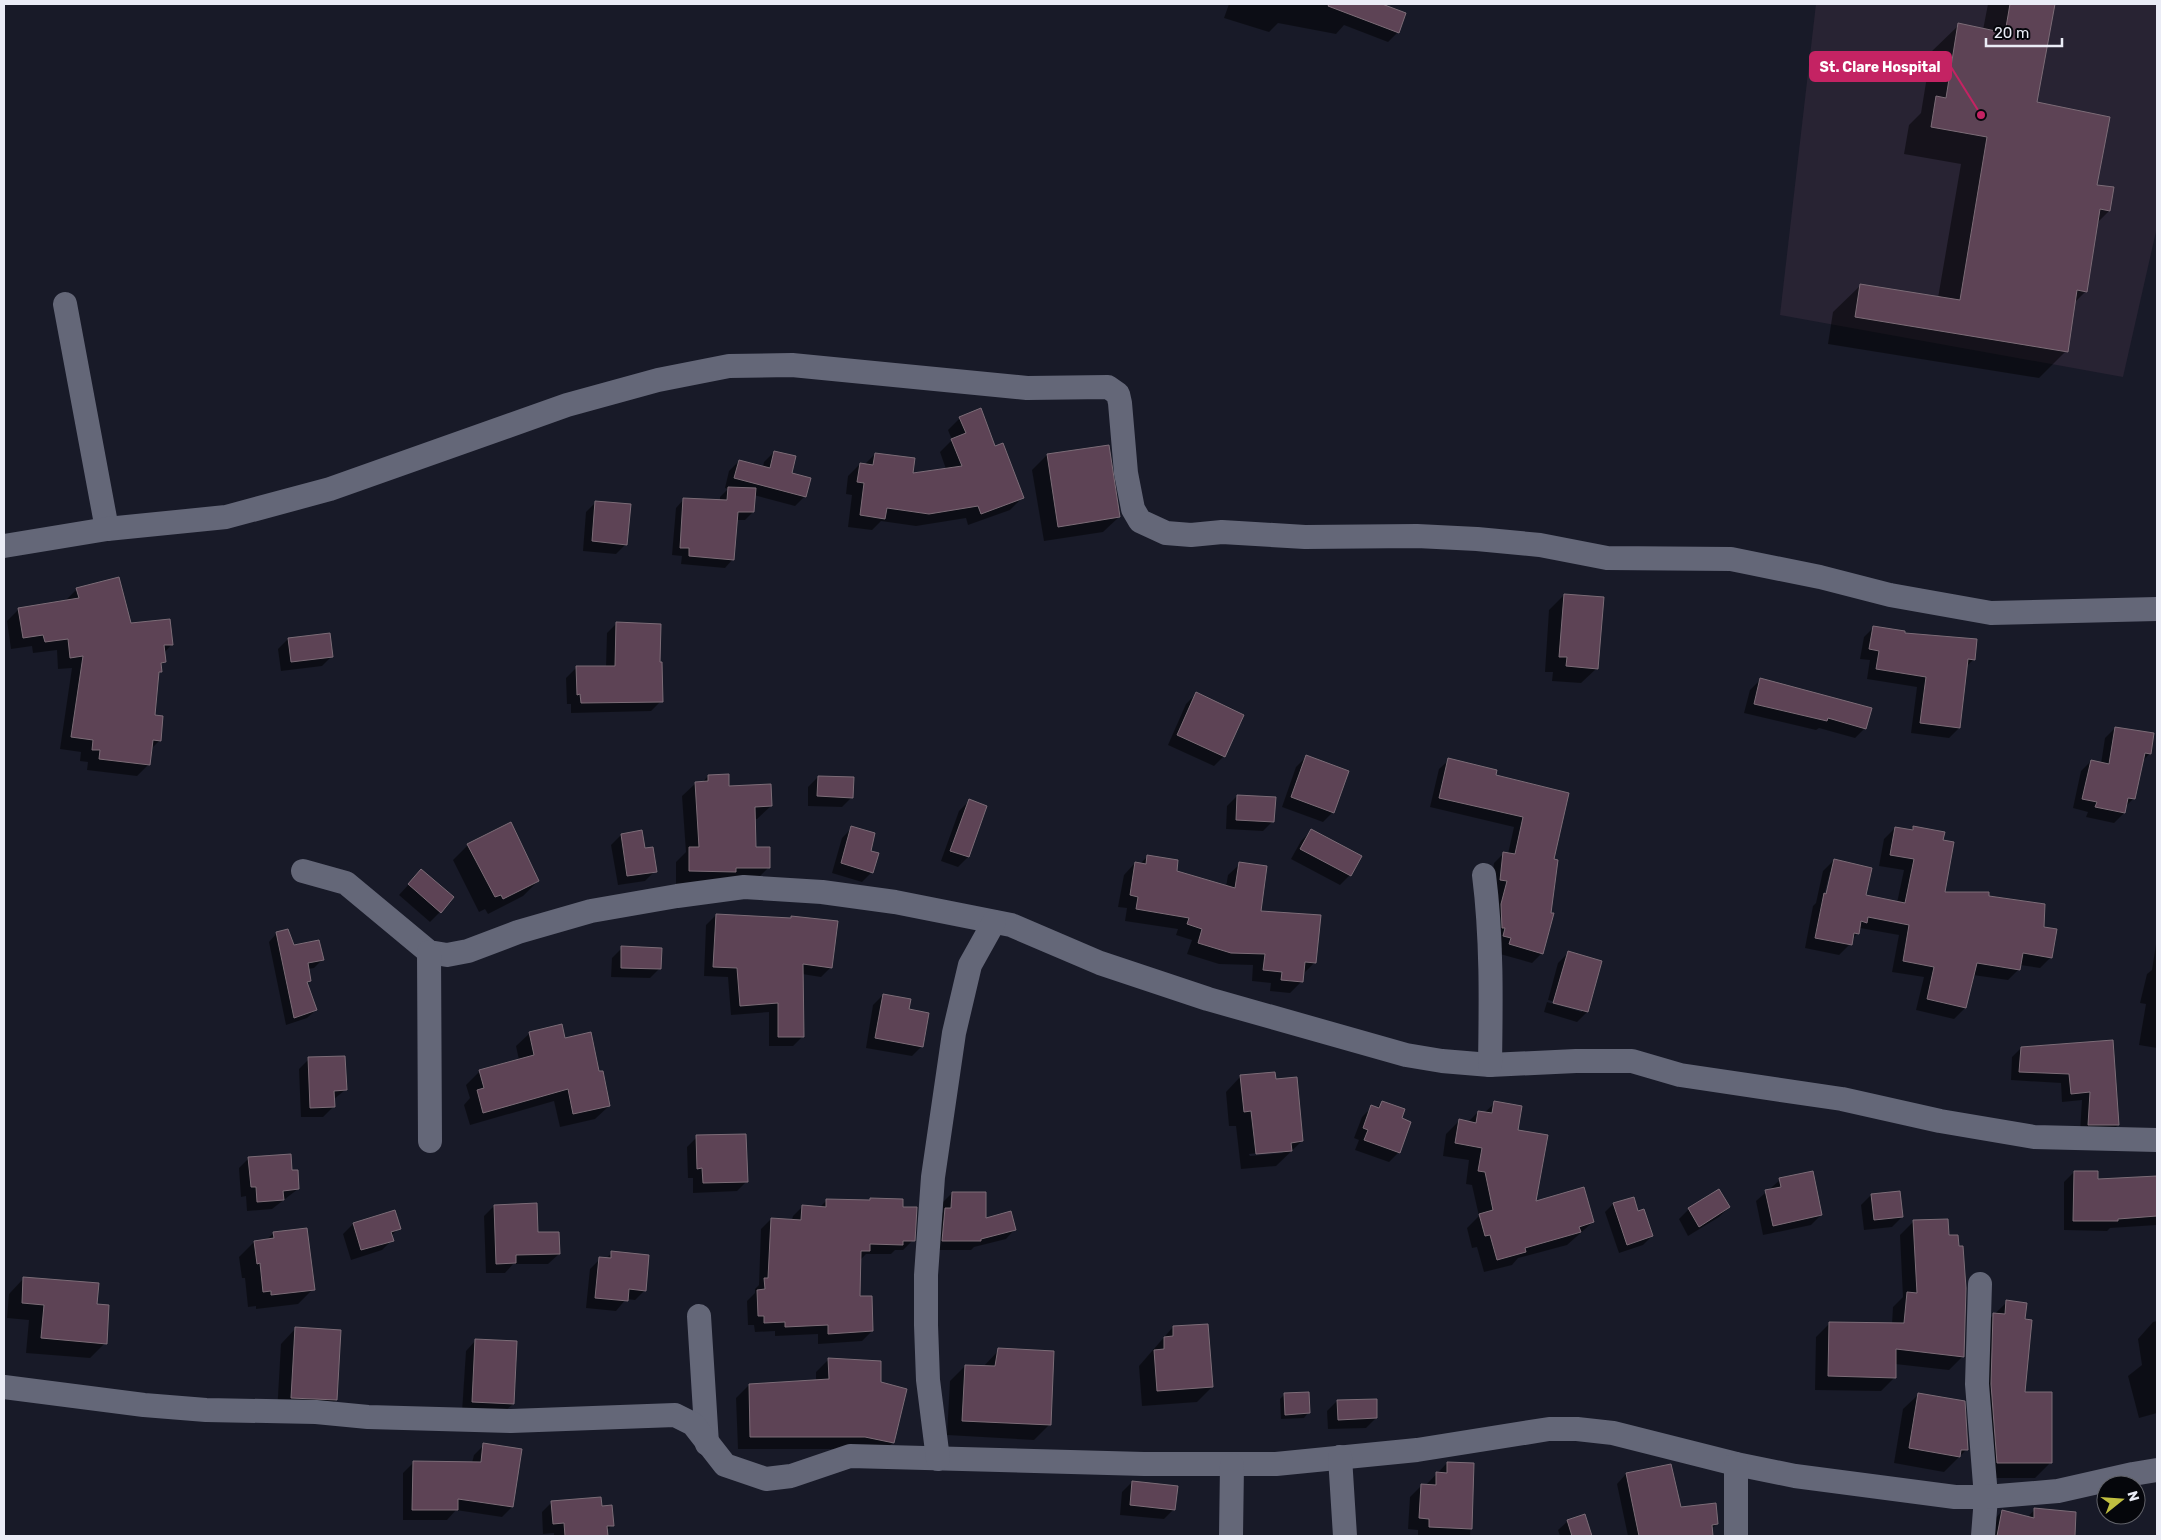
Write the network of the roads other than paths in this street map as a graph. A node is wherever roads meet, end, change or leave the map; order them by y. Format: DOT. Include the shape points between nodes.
graph roads {
  1 [pos="65,304"];
  2 [pos="107,528"];
  3 [pos="4,546"];
  4 [pos="2157,609"];
  5 [pos="303,871"];
  6 [pos="1484,875"];
  7 [pos="994,922"];
  8 [pos="429,952"];
  9 [pos="1490,1065"];
  10 [pos="2157,1140"];
  11 [pos="430,1141"];
  12 [pos="1980,1284"];
  13 [pos="699,1316"];
  14 [pos="4,1387"];
  15 [pos="707,1444"];
  16 [pos="1340,1457"];
  17 [pos="938,1459"];
  18 [pos="1736,1464"];
  19 [pos="1232,1465"];
  20 [pos="2157,1470"];
  21 [pos="1986,1497"];
  22 [pos="1231,1536"];
  23 [pos="1345,1536"];
  24 [pos="1736,1536"];
  25 [pos="1983,1536"];
  1 -- 2 [label="street"];
  2 -- 3 [label="street"];
  2 -- 4 [label="street" via="226,518 330,489 567,405 658,380 729,366 792,365 1027,388 1108,387 1118,394 1120,403 1126,474 1133,509 1140,521 1166,533 1477,539 1540,545 1607,558 1731,559 1820,576 1898,597 1991,613"];
  5 -- 8 [label="street" via="346,883"];
  6 -- 9 [label="street" via="1492,974"];
  7 -- 8 [label="street" via="886,900 822,892 744,888 590,911 468,951 447,955"];
  7 -- 9 [label="street" via="1011,925 1100,963 1208,999 1406,1055"];
  7 -- 17 [label="street" via="970,965 958,1016 934,1177 926,1275 926,1325 929,1388"];
  8 -- 11 [label="street"];
  9 -- 10 [label="street" via="1632,1062 1680,1075 1842,1100 2034,1137"];
  12 -- 21 [label="street" via="1976,1384"];
  13 -- 15 [label="street"];
  14 -- 15 [label="street" via="206,1410 316,1412 395,1418 511,1421 675,1414 692,1424"];
  15 -- 17 [label="street" via="725,1466 766,1479 791,1476 850,1456"];
  16 -- 18 [label="street" via="1417,1450 1549,1429 1577,1429 1613,1432"];
  16 -- 19 [label="street"];
  16 -- 23 [label="street"];
  17 -- 19 [label="street"];
  18 -- 21 [label="street" via="1908,1492"];
  18 -- 24 [label="street"];
  19 -- 22 [label="street"];
  20 -- 21 [label="street" via="2058,1491"];
  21 -- 25 [label="street"];
}
